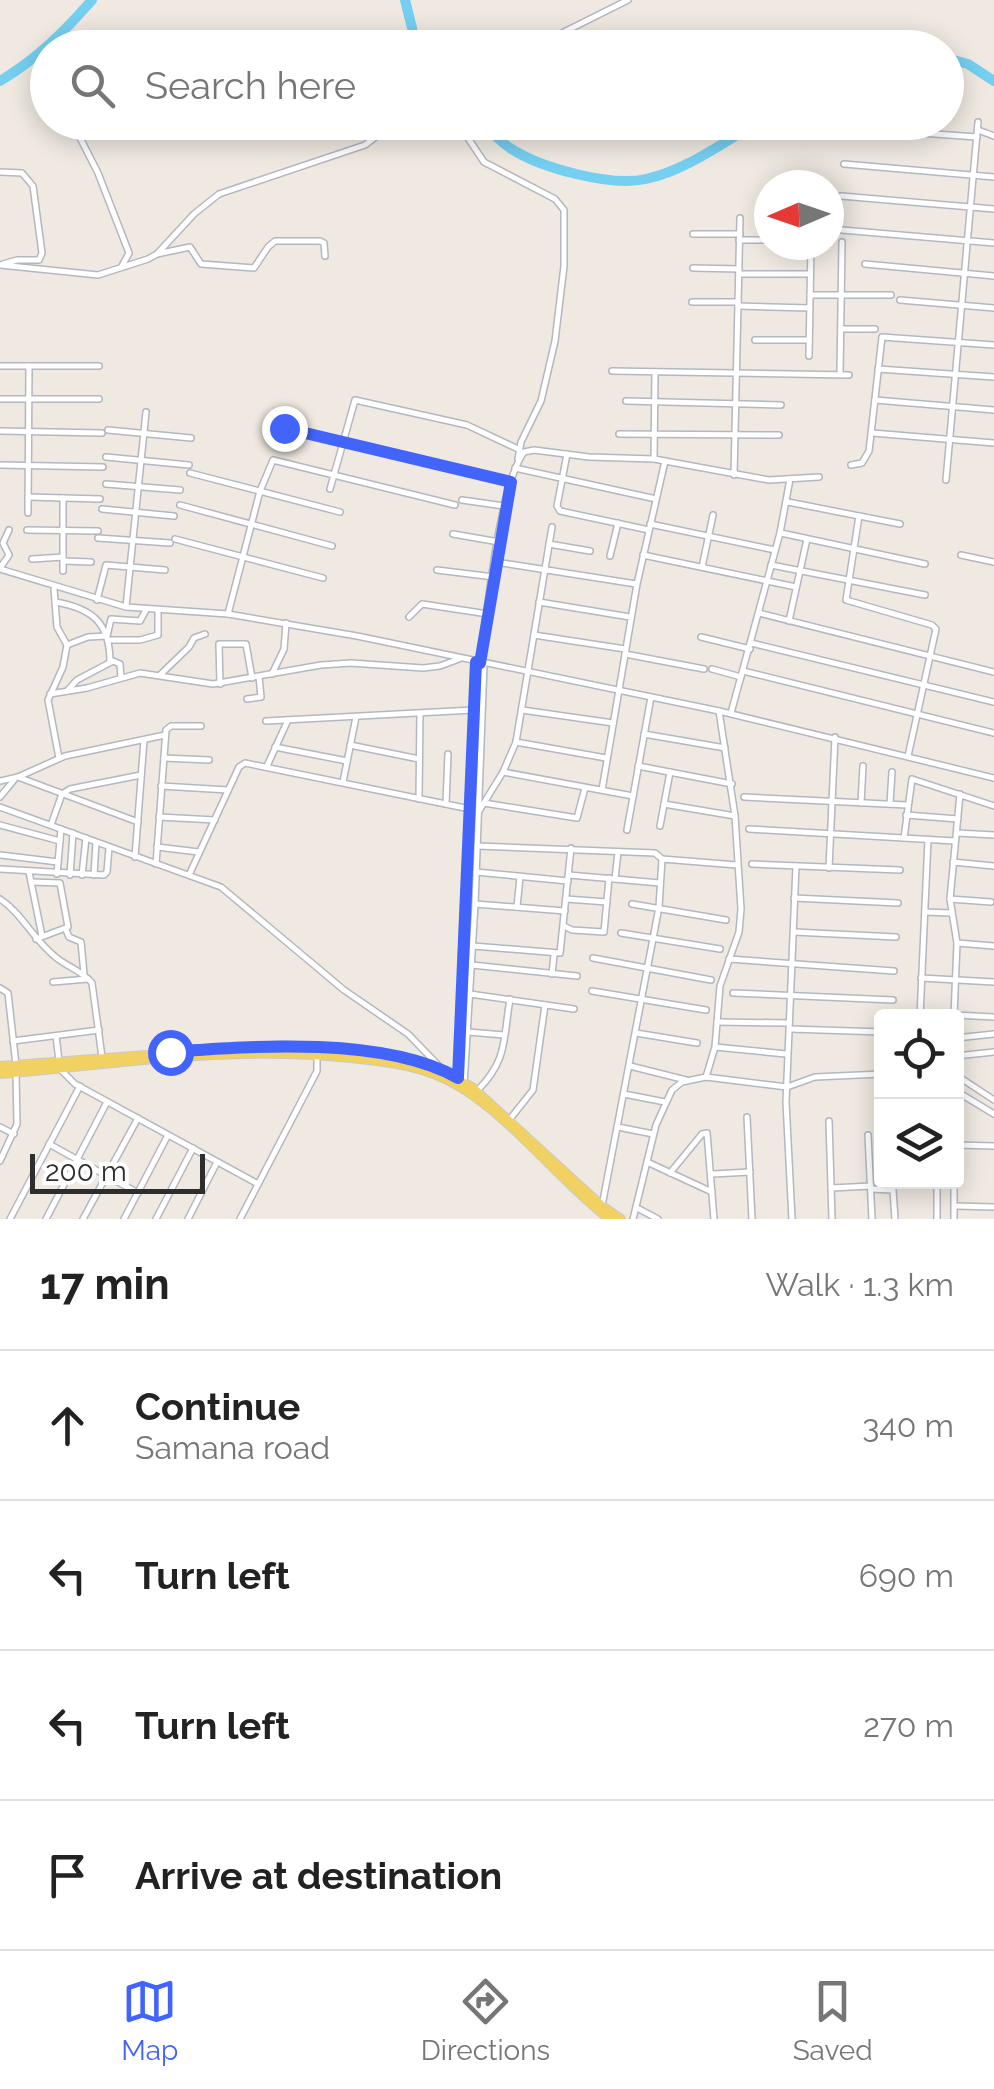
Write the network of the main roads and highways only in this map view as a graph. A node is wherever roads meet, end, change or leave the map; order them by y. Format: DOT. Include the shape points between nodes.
graph roads {
  1 [pos="60,1065"];
  2 [pos="0,1070"];
  3 [pos="461,1083"];
  4 [pos="475,1093"];
  5 [pos="608,1219"];
  6 [pos="621,1219"];
  1 -- 2 [label="main road"];
  1 -- 3 [label="main road" via="317,1054 416,1068"];
  1 -- 3 [label="main road" via="306,1046 440,1067"];
  3 -- 4 [label="main road"];
  4 -- 5 [label="main road"];
  4 -- 6 [label="main road"];
}
